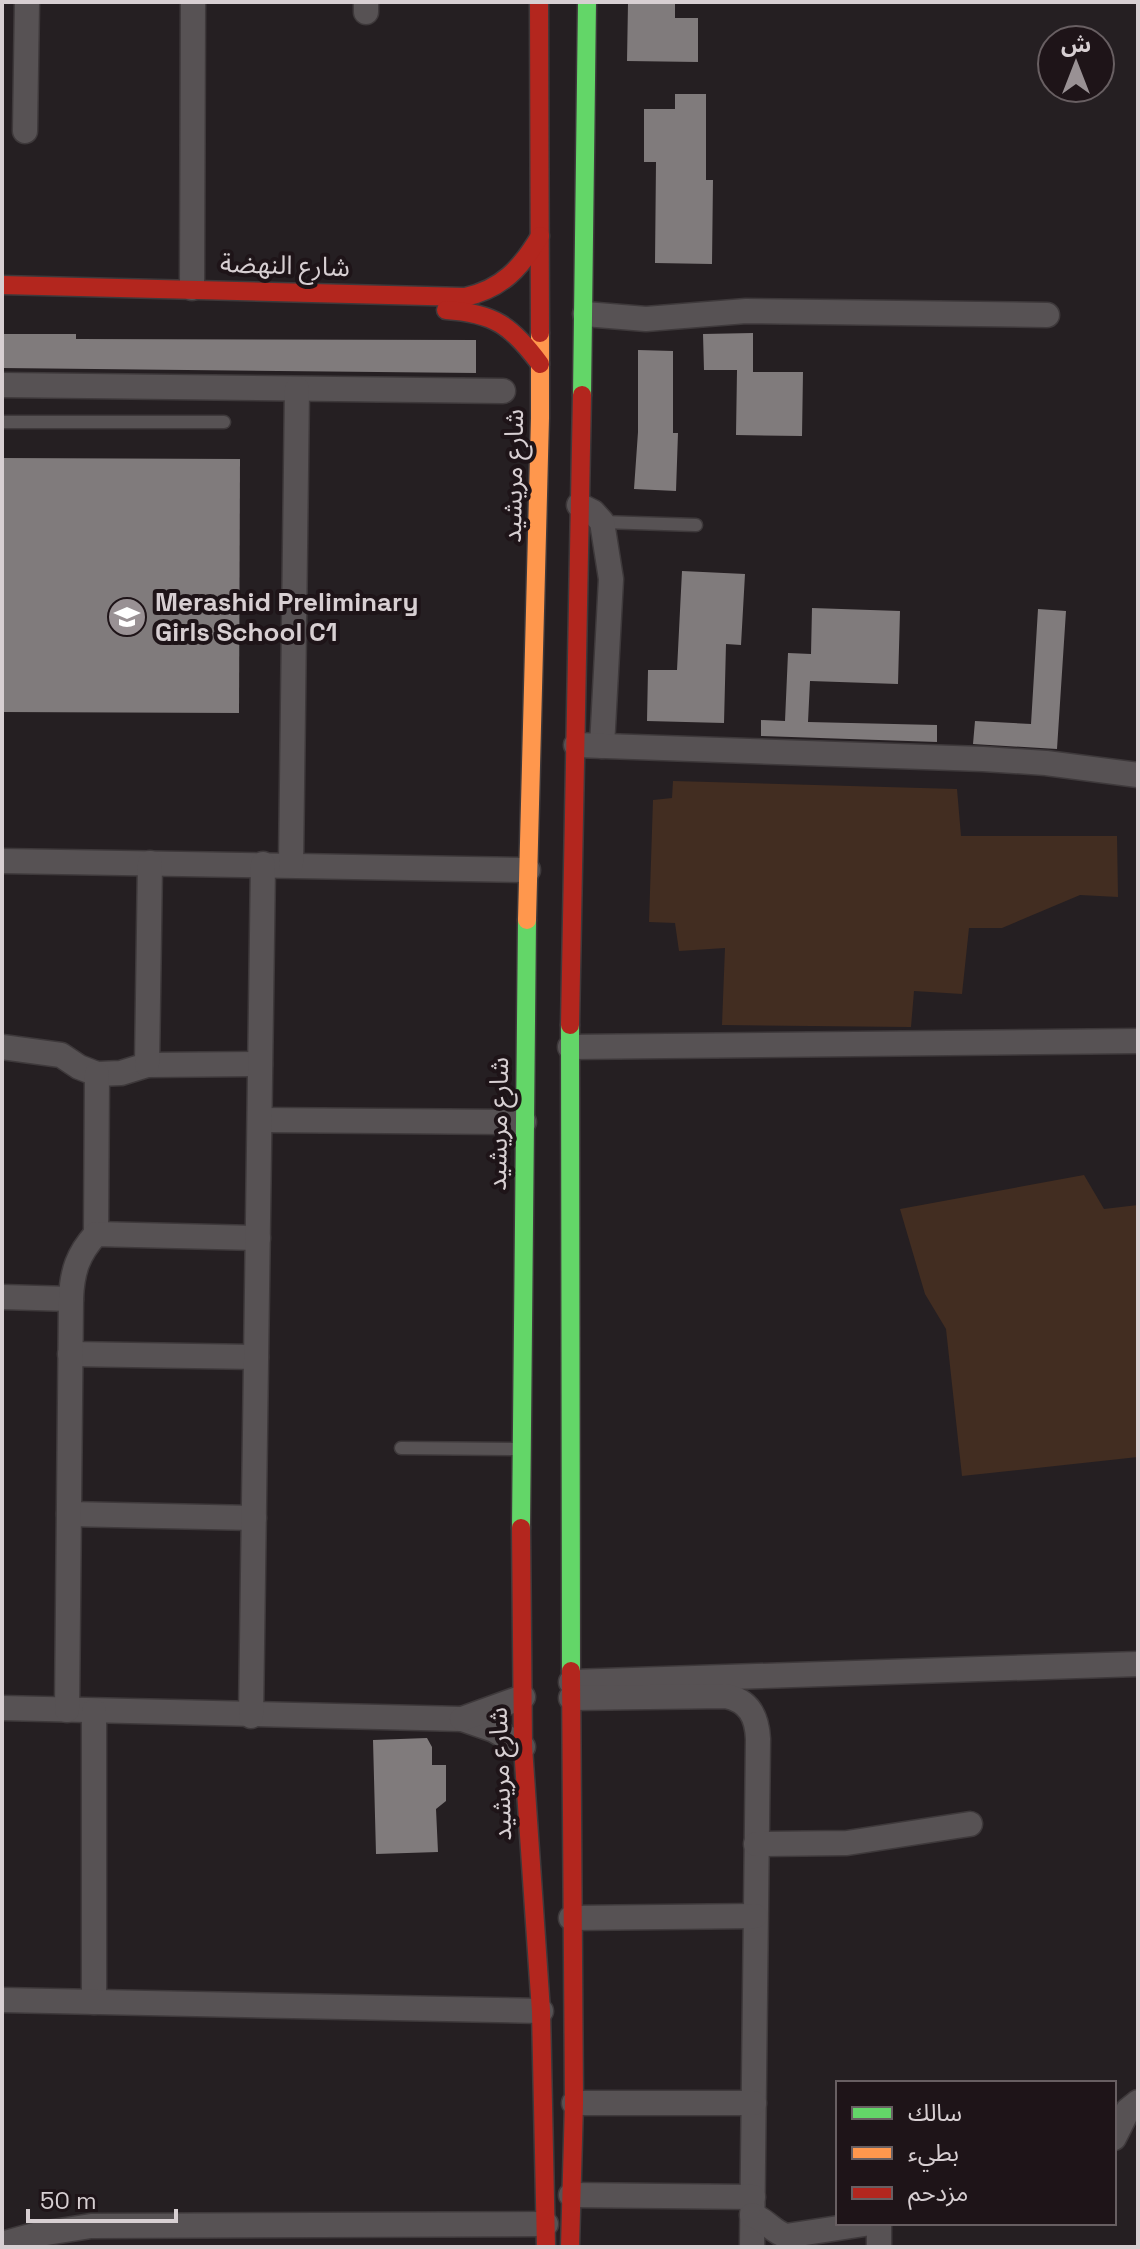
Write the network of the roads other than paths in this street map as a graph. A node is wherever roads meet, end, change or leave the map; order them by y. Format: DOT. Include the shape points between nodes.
graph roads {
  1 [pos="27,2"];
  2 [pos="193,2"];
  3 [pos="539,2"];
  4 [pos="587,2"];
  5 [pos="25,131"];
  6 [pos="566,189"];
  7 [pos="540,236"];
  8 [pos="584,264"];
  9 [pos="2,285"];
  10 [pos="192,298"];
  11 [pos="585,314"];
  12 [pos="1047,315"];
  13 [pos="540,364"];
  14 [pos="2,385"];
  15 [pos="297,389"];
  16 [pos="503,391"];
  17 [pos="540,418"];
  18 [pos="2,422"];
  19 [pos="224,422"];
  20 [pos="565,500"];
  21 [pos="602,522"];
  22 [pos="696,525"];
  23 [pos="576,745"];
  24 [pos="602,746"];
  25 [pos="1138,775"];
  26 [pos="2,861"];
  27 [pos="150,863"];
  28 [pos="263,864"];
  29 [pos="291,864"];
  30 [pos="528,870"];
  31 [pos="1138,1041"];
  32 [pos="2,1047"];
  33 [pos="570,1047"];
  34 [pos="260,1064"];
  35 [pos="147,1065"];
  36 [pos="97,1074"];
  37 [pos="260,1120"];
  38 [pos="524,1122"];
  39 [pos="96,1234"];
  40 [pos="258,1238"];
  41 [pos="2,1297"];
  42 [pos="71,1299"];
  43 [pos="70,1354"];
  44 [pos="256,1357"];
  45 [pos="401,1448"];
  46 [pos="520,1449"];
  47 [pos="69,1514"];
  48 [pos="254,1518"];
  49 [pos="1138,1664"];
  50 [pos="571,1690"];
  51 [pos="523,1697"];
  52 [pos="2,1708"];
  53 [pos="67,1710"];
  54 [pos="94,1711"];
  55 [pos="251,1716"];
  56 [pos="462,1719"];
  57 [pos="523,1747"];
  58 [pos="970,1824"];
  59 [pos="756,1844"];
  60 [pos="529,1862"];
  61 [pos="571,1866"];
  62 [pos="755,1916"];
  63 [pos="571,1918"];
  64 [pos="2,2000"];
  65 [pos="94,2002"];
  66 [pos="541,2011"];
  67 [pos="1138,2102"];
  68 [pos="574,2103"];
  69 [pos="754,2103"];
  70 [pos="1116,2134"];
  71 [pos="571,2195"];
  72 [pos="753,2206"];
  73 [pos="858,2225"];
  74 [pos="879,2225"];
  75 [pos="165,2236"];
  76 [pos="546,2236"];
  77 [pos="2,2244"];
  78 [pos="570,2247"];
  79 [pos="752,2247"];
  80 [pos="879,2247"];
  1 -- 5 [label="street"];
  2 -- 10 [label="street"];
  3 -- 7 [label="main road, شارع مريشيد" via="548,163"];
  4 -- 8 [label="main road"];
  6 -- 8 [label="main road" via="571,240"];
  7 -- 10 [label="main road, شارع النهضة" via="510,279 477,295"];
  7 -- 13 [label="main road, شارع مريشيد"];
  8 -- 11 [label="main road"];
  9 -- 10 [label="main road, شارع النهضة"];
  10 -- 13 [label="main road, شارع النهضة" via="481,313 510,326"];
  11 -- 12 [label="street" via="646,319 746,311"];
  11 -- 20 [label="main road"];
  13 -- 17 [label="main road, شارع مريشيد"];
  14 -- 15 [label="street"];
  15 -- 16 [label="street"];
  15 -- 29 [label="street"];
  17 -- 20 [label="main road"];
  17 -- 30 [label="main road, شارع مريشيد"];
  18 -- 19 [label="lane"];
  20 -- 21 [label="street"];
  20 -- 23 [label="main road"];
  21 -- 22 [label="lane"];
  21 -- 24 [label="street" via="611,579"];
  23 -- 24 [label="street"];
  23 -- 33 [label="main road"];
  24 -- 25 [label="street" via="983,759"];
  26 -- 27 [label="street"];
  27 -- 28 [label="street"];
  27 -- 35 [label="street"];
  28 -- 29 [label="street"];
  28 -- 34 [label="street"];
  29 -- 30 [label="street"];
  30 -- 38 [label="main road, شارع مريشيد"];
  31 -- 33 [label="street"];
  32 -- 36 [label="street" via="61,1055"];
  33 -- 50 [label="main road"];
  34 -- 35 [label="street"];
  34 -- 37 [label="street"];
  35 -- 36 [label="street"];
  36 -- 39 [label="street"];
  37 -- 38 [label="street"];
  37 -- 40 [label="street"];
  38 -- 46 [label="main road, شارع مريشيد"];
  39 -- 40 [label="street"];
  39 -- 42 [label="street" via="77,1259"];
  40 -- 44 [label="street"];
  41 -- 42 [label="street"];
  42 -- 43 [label="street"];
  43 -- 44 [label="street"];
  43 -- 47 [label="street"];
  44 -- 48 [label="street"];
  45 -- 46 [label="lane"];
  46 -- 51 [label="main road, شارع مريشيد"];
  47 -- 48 [label="street"];
  47 -- 53 [label="street"];
  48 -- 55 [label="street"];
  49 -- 50 [label="street"];
  50 -- 59 [label="street" via="717,1696 743,1703 757,1724"];
  50 -- 61 [label="main road"];
  51 -- 56 [label="street"];
  51 -- 57 [label="main road, شارع مريشيد"];
  52 -- 53 [label="street"];
  53 -- 54 [label="street"];
  54 -- 55 [label="street"];
  54 -- 65 [label="street"];
  55 -- 56 [label="street"];
  56 -- 57 [label="street"];
  57 -- 60 [label="main road, شارع مريشيد"];
  58 -- 59 [label="street" via="847,1843"];
  59 -- 62 [label="street"];
  60 -- 61 [label="main road" via="554,1873"];
  60 -- 66 [label="main road, شارع مريشيد"];
  61 -- 63 [label="main road"];
  62 -- 63 [label="street"];
  62 -- 69 [label="street"];
  63 -- 68 [label="main road"];
  64 -- 65 [label="street"];
  65 -- 66 [label="street"];
  66 -- 76 [label="main road, شارع مريشيد"];
  67 -- 70 [label="street"];
  68 -- 69 [label="street"];
  68 -- 71 [label="main road"];
  69 -- 72 [label="street"];
  71 -- 72 [label="street"];
  71 -- 78 [label="main road"];
  72 -- 73 [label="street" via="775,2232 786,2236"];
  72 -- 79 [label="street"];
  74 -- 80 [label="street"];
  75 -- 76 [label="street"];
  75 -- 77 [label="street" via="91,2226"];
}
